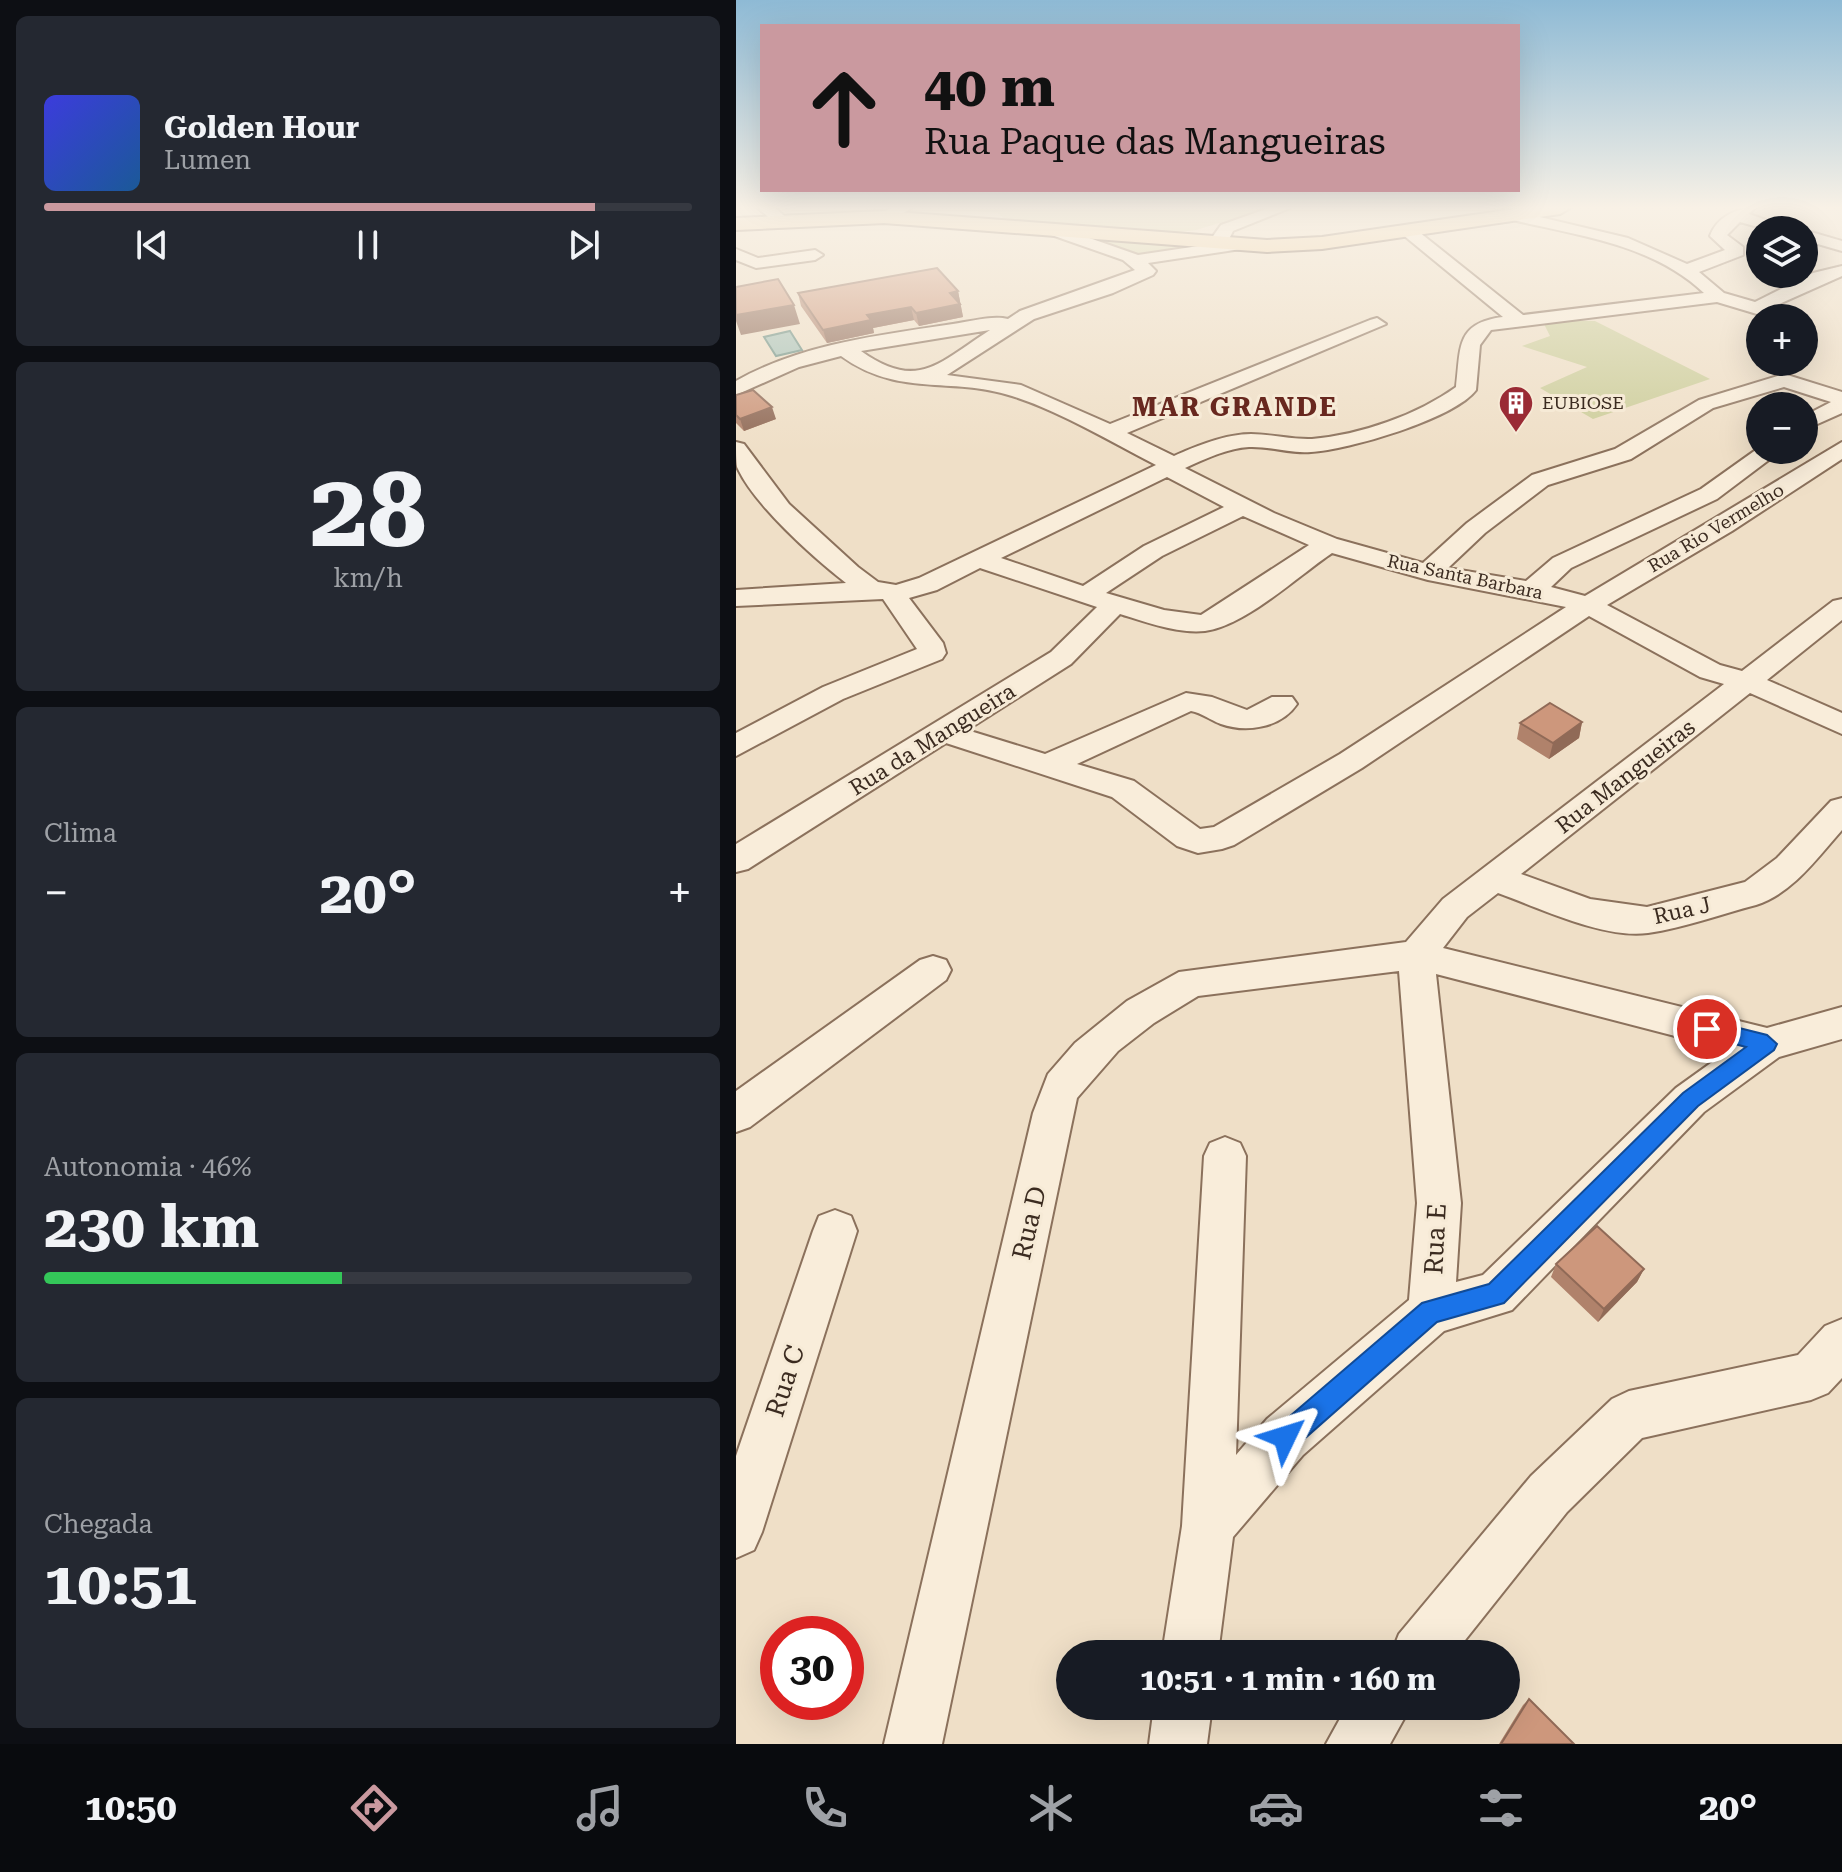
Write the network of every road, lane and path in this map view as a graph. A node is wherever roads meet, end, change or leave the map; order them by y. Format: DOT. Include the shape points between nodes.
graph roads {
  1 [pos="1104,289"];
  2 [pos="1480,289"];
  3 [pos="1710,289"];
  4 [pos="1795,289"];
  5 [pos="1718,297"];
  6 [pos="1517,319"];
  7 [pos="1015,322"];
  8 [pos="1377,324"];
  9 [pos="846,350"];
  10 [pos="926,380"];
  11 [pos="736,389"];
  12 [pos="1842,402"];
  13 [pos="1818,416"];
  14 [pos="1109,432"];
  15 [pos="1818,442"];
  16 [pos="736,449"];
  17 [pos="1841,450"];
  18 [pos="1751,464"];
  19 [pos="1170,467"];
  20 [pos="1242,507"];
  21 [pos="1328,544"];
  22 [pos="980,560"];
  23 [pos="1428,572"];
  24 [pos="1532,590"];
  25 [pos="883,592"];
  26 [pos="736,598"];
  27 [pos="1102,598"];
  28 [pos="1588,605"];
  29 [pos="1842,607"];
  30 [pos="1746,681"];
  31 [pos="1282,704"];
  32 [pos="1842,724"];
  33 [pos="942,732"];
  34 [pos="736,746"];
  35 [pos="1047,765"];
  36 [pos="1842,809"];
  37 [pos="736,860"];
  38 [pos="1494,878"];
  39 [pos="1416,955"];
  40 [pos="933,970"];
  41 [pos="1842,1023"];
  42 [pos="1767,1044"];
  43 [pos="736,1114"];
  44 [pos="1225,1156"];
  45 [pos="835,1231"];
  46 [pos="1431,1311"];
  47 [pos="1842,1343"];
  48 [pos="1208,1526"];
  49 [pos="736,1532"];
  50 [pos="1192,1640"];
  51 [pos="1430,1640"];
  52 [pos="1181,1720"];
  53 [pos="1372,1720"];
  54 [pos="913,1744"];
  55 [pos="1178,1744"];
  56 [pos="1355,1744"];
  1 -- 7 [label="street"];
  2 -- 6 [label="street"];
  3 -- 5 [label="street"];
  4 -- 5 [label="street" via="1762,307"];
  5 -- 6 [label="street"];
  6 -- 19 [label="street" via="1475,332 1466,390 1442,407 1347,441 1309,446 1248,440 1201,452"];
  7 -- 9 [label="street"];
  7 -- 10 [label="street"];
  8 -- 14 [label="street"];
  9 -- 10 [label="street, Rua Santa Barbara" via="877,371"];
  9 -- 11 [label="street" via="767,372"];
  10 -- 14 [label="street, Rua Santa Barbara" via="1014,389"];
  12 -- 13 [label="street"];
  12 -- 23 [label="street" via="1784,380 1706,404 1623,454 1540,480"];
  14 -- 19 [label="street, Rua Santa Barbara"];
  15 -- 17 [label="street"];
  16 -- 25 [label="street" via="789,521"];
  17 -- 28 [label="street, Rua Rio Vermelho"];
  18 -- 24 [label="street" via="1709,494 1562,563"];
  19 -- 20 [label="street, Rua Santa Barbara"];
  19 -- 22 [label="street"];
  20 -- 21 [label="street, Rua Santa Barbara"];
  20 -- 27 [label="street, Rua da Mangueira" via="1153,551"];
  21 -- 23 [label="street, Rua Santa Barbara"];
  21 -- 27 [label="street" via="1206,622 1183,621"];
  22 -- 25 [label="street" via="928,584"];
  22 -- 27 [label="street"];
  23 -- 24 [label="street, Rua Santa Barbara"];
  24 -- 28 [label="street, Rua Santa Barbara"];
  25 -- 26 [label="street"];
  25 -- 34 [label="street" via="932,653 833,693"];
  27 -- 33 [label="street, Rua da Mangueira" via="1061,658"];
  28 -- 30 [label="street" via="1710,671"];
  28 -- 35 [label="street, Rua Rio Vermelho" via="1364,753 1233,832 1198,841 1123,789"];
  29 -- 30 [label="street, Rua Mangueiras"];
  30 -- 32 [label="street"];
  30 -- 38 [label="street, Rua Mangueiras"];
  31 -- 35 [label="street" via="1249,720 1194,700 1186,702"];
  33 -- 35 [label="street"];
  33 -- 37 [label="street, Rua da Mangueira"];
  36 -- 38 [label="street, Rua J" via="1789,867 1756,892 1647,920 1586,911"];
  38 -- 39 [label="street, Rua Mangueiras" via="1455,908"];
  39 -- 42 [label="street"];
  39 -- 46 [label="street, Rua E" via="1439,1203"];
  39 -- 54 [label="street, Rua D" via="1192,982 1166,995 1097,1048 1061,1087"];
  40 -- 43 [label="street"];
  41 -- 42 [label="street"];
  42 -- 46 [label="street" via="1690,1100 1496,1294"];
  44 -- 48 [label="street"];
  45 -- 49 [label="street, Rua C"];
  46 -- 48 [label="street" via="1285,1437"];
  47 -- 51 [label="street" via="1811,1376 1629,1416 1549,1494"];
  48 -- 50 [label="street"];
  52 -- 55 [label="street"];
  53 -- 56 [label="street"];
}
